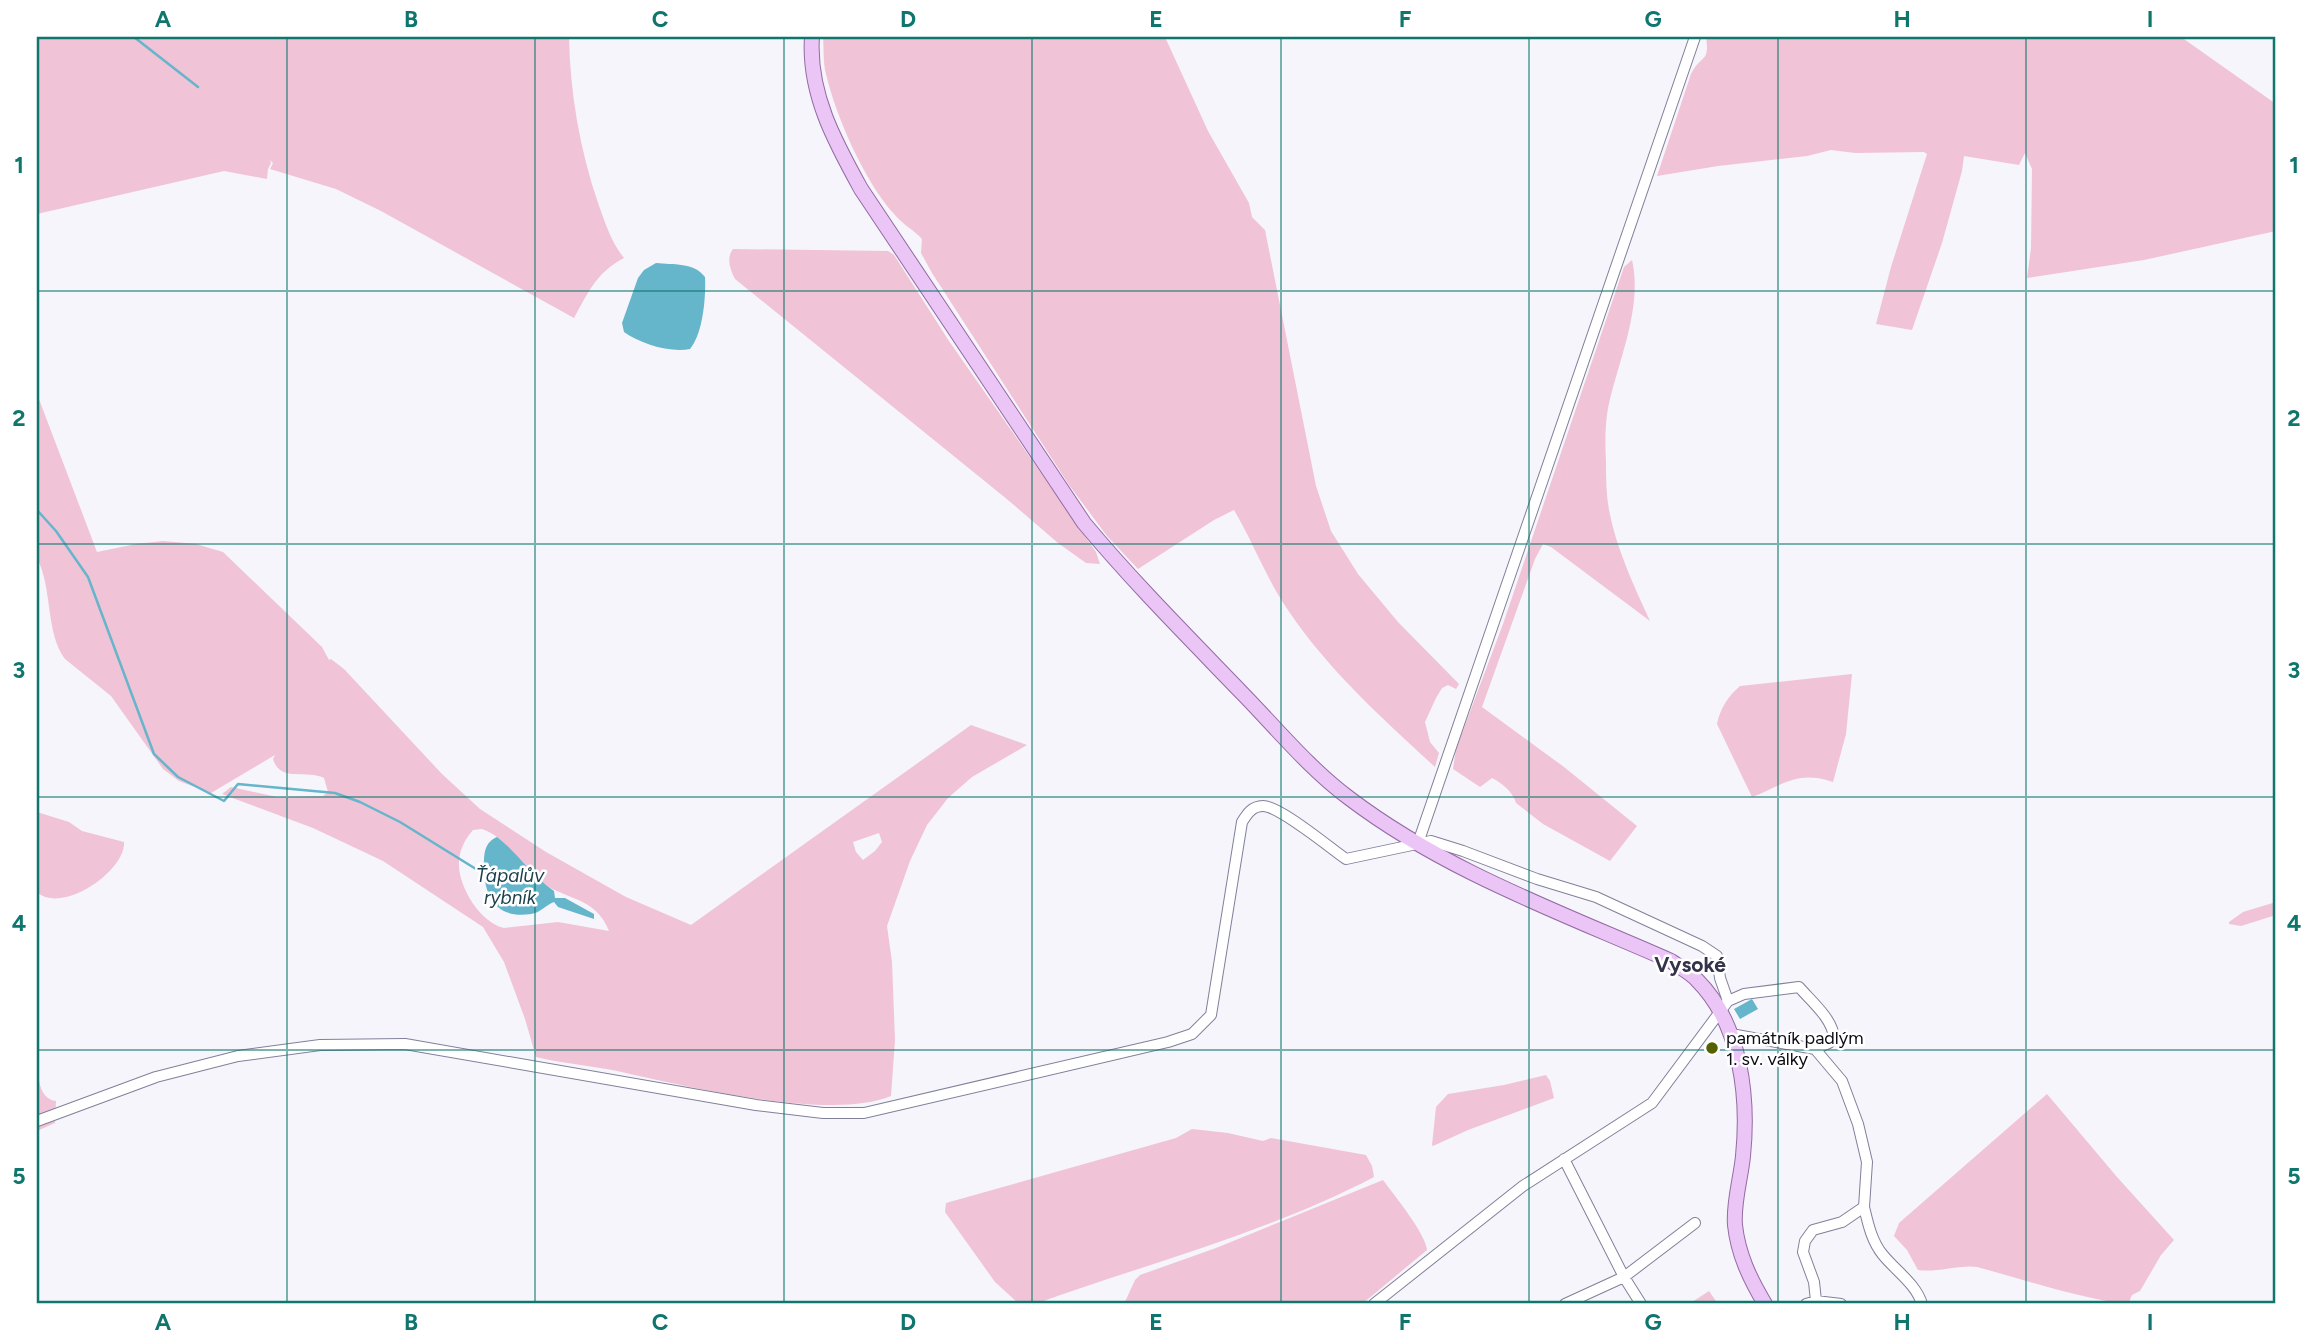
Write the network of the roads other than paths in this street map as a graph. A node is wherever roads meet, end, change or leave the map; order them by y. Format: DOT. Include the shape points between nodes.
graph roads {
  1 [pos="812,37"];
  2 [pos="1695,37"];
  3 [pos="1418,843"];
  4 [pos="1724,1007"];
  5 [pos="1731,1034"];
  6 [pos="1815,1049"];
  7 [pos="37,1121"];
  8 [pos="1564,1160"];
  9 [pos="1864,1208"];
  10 [pos="1695,1223"];
  11 [pos="1624,1277"];
  12 [pos="1811,1302"];
  13 [pos="1374,1304"];
  14 [pos="1565,1304"];
  15 [pos="1641,1304"];
  16 [pos="1765,1304"];
  17 [pos="1841,1304"];
  18 [pos="1919,1304"];
  1 -- 3 [label="main road" via="813,72 823,112 849,166 1084,523 1309,762 1348,797"];
  2 -- 3 [label="street"];
  3 -- 4 [label="main road" via="1484,878 1671,961"];
  3 -- 4 [label="street" via="1431,841 1464,851 1596,897 1702,946 1717,956"];
  3 -- 7 [label="street" via="1346,859 1280,812 1263,806 1250,810 1242,822 1211,1015 1192,1034 895,1107 823,1113 405,1044 320,1045 238,1056 156,1077"];
  4 -- 5 [label="main road"];
  4 -- 6 [label="street" via="1744,994 1799,987 1834,1031 1829,1043"];
  4 -- 8 [label="street" via="1652,1103"];
  5 -- 6 [label="street"];
  5 -- 16 [label="main road" via="1745,1096 1735,1223 1748,1274"];
  6 -- 9 [label="street" via="1842,1081 1858,1124 1867,1162"];
  8 -- 11 [label="street"];
  8 -- 13 [label="street" via="1523,1186"];
  9 -- 12 [label="street" via="1842,1222 1814,1230 1805,1241 1803,1252 1814,1282"];
  9 -- 18 [label="street" via="1881,1253 1919,1294"];
  10 -- 11 [label="street"];
  11 -- 14 [label="street"];
  11 -- 15 [label="street"];
  12 -- 17 [label="street"];
}
